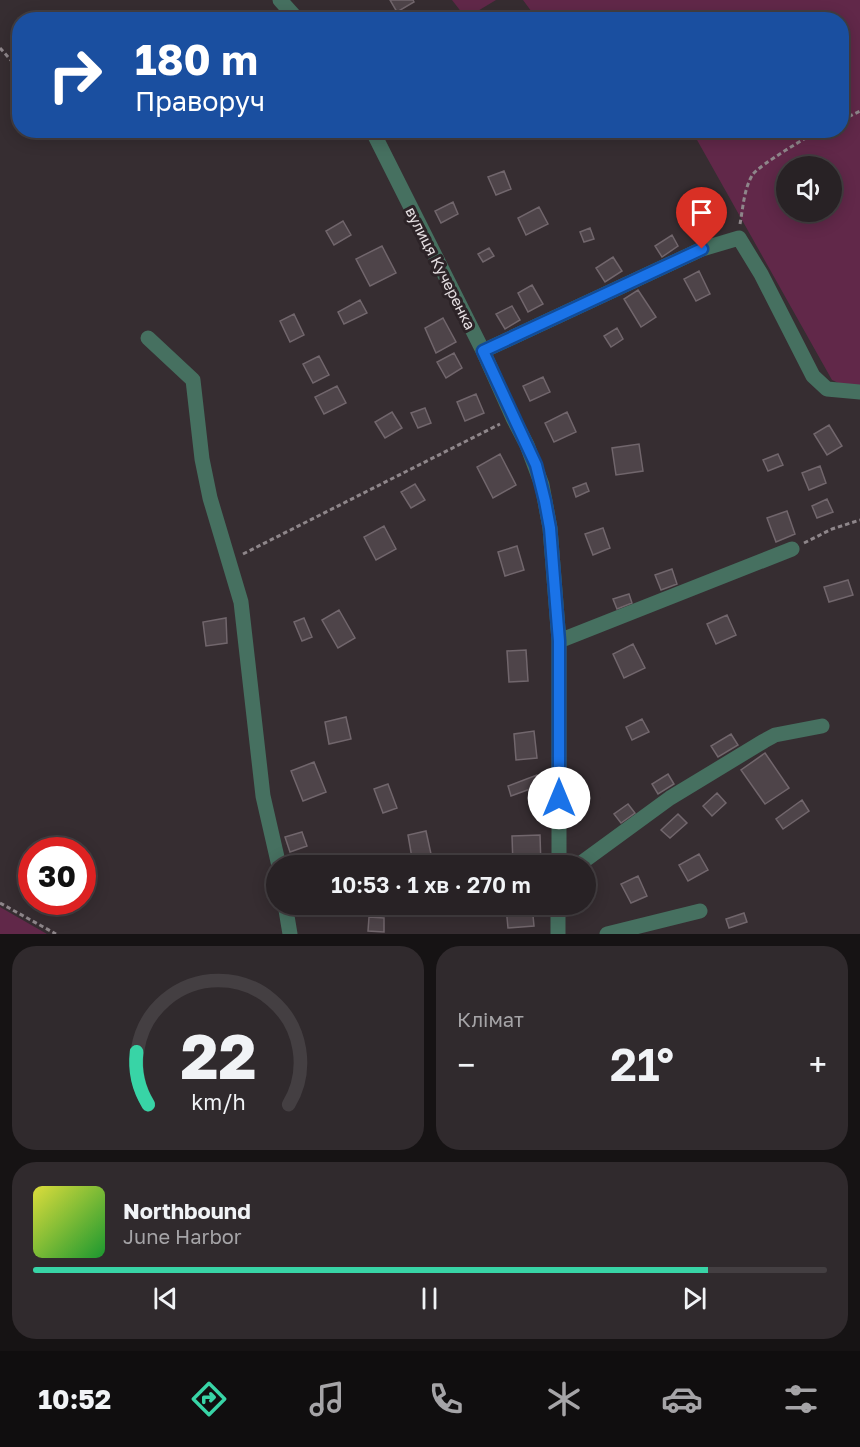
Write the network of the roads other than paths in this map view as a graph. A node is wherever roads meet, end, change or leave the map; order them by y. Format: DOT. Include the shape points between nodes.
graph roads {
  1 [pos="280,0"];
  2 [pos="291,12"];
  3 [pos="376,138"];
  4 [pos="148,338"];
  5 [pos="483,351"];
  6 [pos="860,392"];
  7 [pos="792,549"];
  8 [pos="559,641"];
  9 [pos="822,726"];
  10 [pos="276,855"];
  11 [pos="559,855"];
  12 [pos="591,855"];
  13 [pos="700,911"];
  14 [pos="287,915"];
  15 [pos="558,915"];
  16 [pos="290,934"];
  17 [pos="558,934"];
  18 [pos="607,934"];
  1 -- 2 [label="street"];
  3 -- 5 [label="street, вулиця Кучеренка"];
  4 -- 10 [label="street" via="193,380 201,459 241,602 262,796"];
  5 -- 6 [label="street" via="702,249 739,238 813,376 827,389"];
  5 -- 8 [label="street, вулиця Кучеренка" via="542,484 550,528"];
  7 -- 8 [label="street"];
  8 -- 11 [label="street, вулиця Кучеренка"];
  9 -- 12 [label="street" via="775,735 764,741 670,798"];
  13 -- 18 [label="street"];
  14 -- 16 [label="street"];
  15 -- 17 [label="street"];
}
